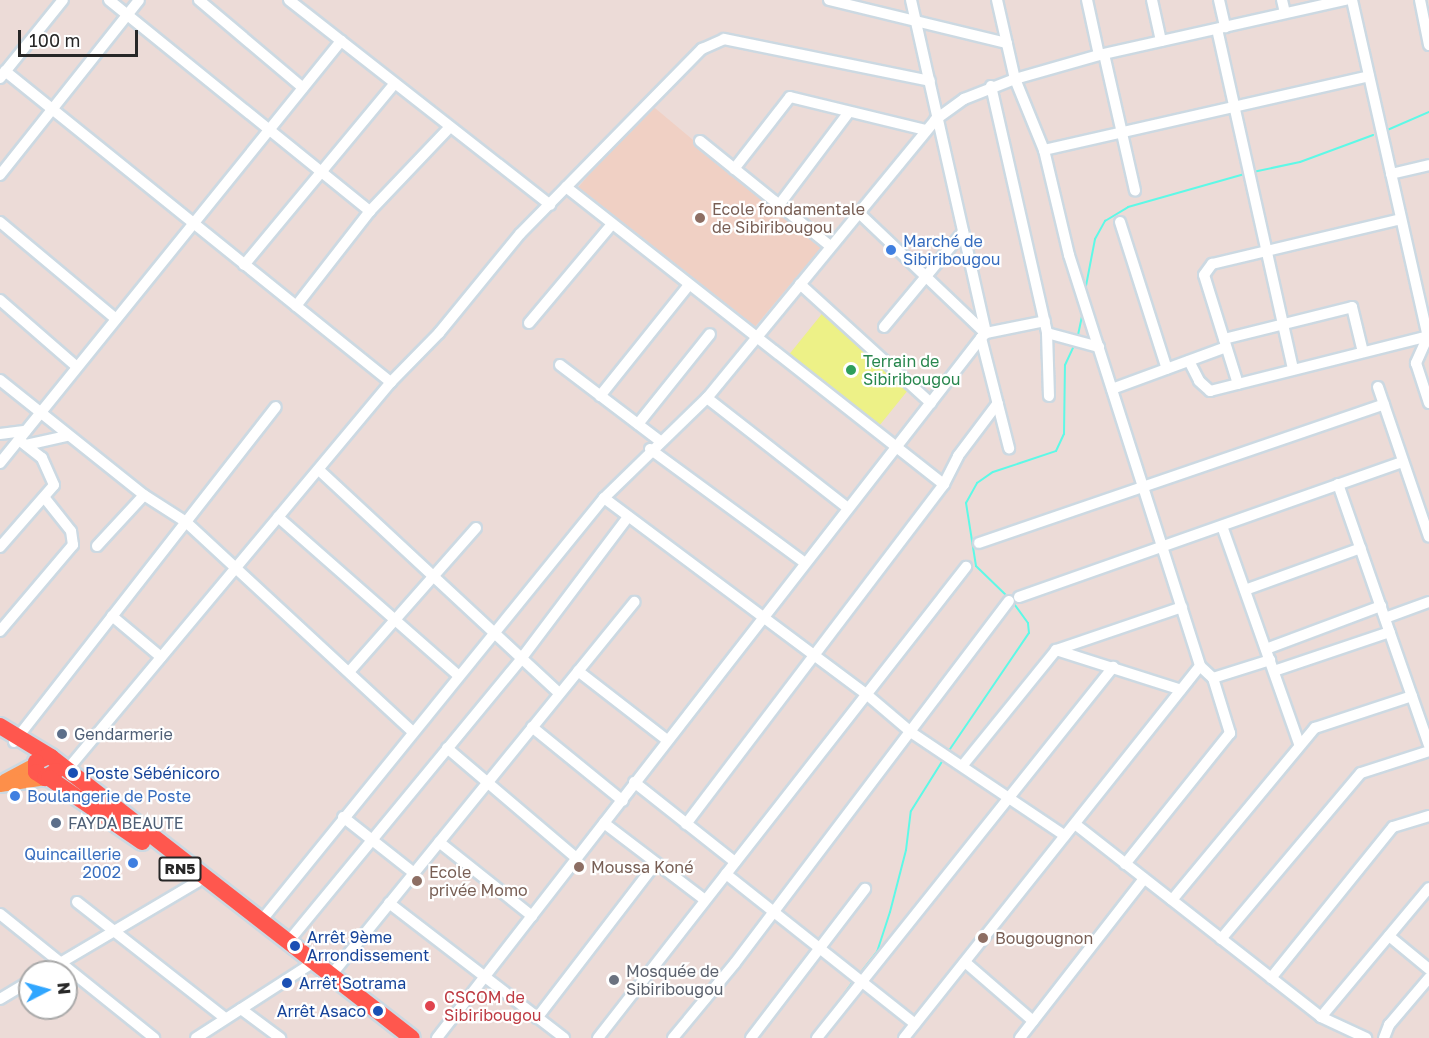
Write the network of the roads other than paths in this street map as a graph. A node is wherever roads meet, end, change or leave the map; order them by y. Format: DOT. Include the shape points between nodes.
graph roads {
  1 [pos="63,0"];
  2 [pos="110,0"];
  3 [pos="139,0"];
  4 [pos="198,0"];
  5 [pos="289,0"];
  6 [pos="833,0"];
  7 [pos="911,0"];
  8 [pos="997,0"];
  9 [pos="1087,0"];
  10 [pos="1152,0"];
  11 [pos="1219,0"];
  12 [pos="1282,0"];
  13 [pos="1346,0"];
  14 [pos="1352,0"];
  15 [pos="1420,0"];
  16 [pos="1285,13"];
  17 [pos="128,15"];
  18 [pos="916,21"];
  19 [pos="1221,28"];
  20 [pos="341,41"];
  21 [pos="1161,41"];
  22 [pos="1007,43"];
  23 [pos="1429,45"];
  24 [pos="1102,54"];
  25 [pos="4,69"];
  26 [pos="1369,76"];
  27 [pos="1015,79"];
  28 [pos="930,81"];
  29 [pos="395,83"];
  30 [pos="991,86"];
  31 [pos="303,88"];
  32 [pos="1234,106"];
  33 [pos="52,109"];
  34 [pos="849,112"];
  35 [pos="935,120"];
  36 [pos="450,127"];
  37 [pos="270,129"];
  38 [pos="925,130"];
  39 [pos="1122,132"];
  40 [pos="700,141"];
  41 [pos="1044,150"];
  42 [pos="1429,165"];
  43 [pos="734,170"];
  44 [pos="322,171"];
  45 [pos="1391,174"];
  46 [pos="0,175"];
  47 [pos="566,187"];
  48 [pos="1135,190"];
  49 [pos="550,205"];
  50 [pos="779,205"];
  51 [pos="370,211"];
  52 [pos="858,212"];
  53 [pos="1401,219"];
  54 [pos="0,222"];
  55 [pos="1120,222"];
  56 [pos="193,224"];
  57 [pos="612,224"];
  58 [pos="963,232"];
  59 [pos="830,246"];
  60 [pos="1267,250"];
  61 [pos="244,265"];
  62 [pos="925,276"];
  63 [pos="800,284"];
  64 [pos="688,285"];
  65 [pos="0,300"];
  66 [pos="296,306"];
  67 [pos="116,319"];
  68 [pos="1045,321"];
  69 [pos="529,323"];
  70 [pos="1283,323"];
  71 [pos="884,327"];
  72 [pos="1047,333"];
  73 [pos="710,334"];
  74 [pos="983,335"];
  75 [pos="1428,336"];
  76 [pos="756,338"];
  77 [pos="1225,343"];
  78 [pos="1099,347"];
  79 [pos="1363,352"];
  80 [pos="1189,361"];
  81 [pos="560,365"];
  82 [pos="77,367"];
  83 [pos="1293,368"];
  84 [pos="1167,369"];
  85 [pos="0,380"];
  86 [pos="390,382"];
  87 [pos="1238,384"];
  88 [pos="1378,387"];
  89 [pos="1112,389"];
  90 [pos="600,396"];
  91 [pos="1049,396"];
  92 [pos="707,398"];
  93 [pos="931,403"];
  94 [pos="998,403"];
  95 [pos="1429,403"];
  96 [pos="1383,404"];
  97 [pos="276,407"];
  98 [pos="40,413"];
  99 [pos="638,424"];
  100 [pos="0,434"];
  101 [pos="67,436"];
  102 [pos="24,438"];
  103 [pos="660,441"];
  104 [pos="1009,448"];
  105 [pos="650,449"];
  106 [pos="895,449"];
  107 [pos="1403,462"];
  108 [pos="0,463"];
  109 [pos="319,470"];
  110 [pos="944,484"];
  111 [pos="1338,484"];
  112 [pos="1143,487"];
  113 [pos="144,495"];
  114 [pos="44,497"];
  115 [pos="604,498"];
  116 [pos="848,508"];
  117 [pos="628,517"];
  118 [pos="278,518"];
  119 [pos="186,522"];
  120 [pos="1222,526"];
  121 [pos="476,528"];
  122 [pos="1429,537"];
  123 [pos="979,543"];
  124 [pos="97,546"];
  125 [pos="0,547"];
  126 [pos="1162,547"];
  127 [pos="1361,548"];
  128 [pos="805,563"];
  129 [pos="236,567"];
  130 [pos="966,567"];
  131 [pos="432,578"];
  132 [pos="1245,590"];
  133 [pos="1019,597"];
  134 [pos="634,602"];
  135 [pos="1009,602"];
  136 [pos="1429,602"];
  137 [pos="1381,606"];
  138 [pos="1182,607"];
  139 [pos="112,616"];
  140 [pos="763,617"];
  141 [pos="1385,618"];
  142 [pos="395,620"];
  143 [pos="0,631"];
  144 [pos="1390,632"];
  145 [pos="493,635"];
  146 [pos="1266,649"];
  147 [pos="1056,650"];
  148 [pos="815,656"];
  149 [pos="161,657"];
  150 [pos="520,659"];
  151 [pos="1200,666"];
  152 [pos="1272,666"];
  153 [pos="1113,667"];
  154 [pos="578,670"];
  155 [pos="349,672"];
  156 [pos="458,675"];
  157 [pos="1213,678"];
  158 [pos="1181,690"];
  159 [pos="559,693"];
  160 [pos="865,693"];
  161 [pos="1412,696"];
  162 [pos="532,727"];
  163 [pos="0,728"];
  164 [pos="413,732"];
  165 [pos="912,733"];
  166 [pos="16,740"];
  167 [pos="667,740"];
  168 [pos="1299,744"];
  169 [pos="1429,745"];
  170 [pos="447,748"];
  171 [pos="1429,751"];
  172 [pos="963,765"];
  173 [pos="48,767"];
  174 [pos="488,782"];
  175 [pos="634,782"];
  176 [pos="0,784"];
  177 [pos="1007,799"];
  178 [pos="622,801"];
  179 [pos="343,816"];
  180 [pos="1429,816"];
  181 [pos="604,823"];
  182 [pos="686,824"];
  183 [pos="1075,824"];
  184 [pos="1065,836"];
  185 [pos="372,840"];
  186 [pos="439,842"];
  187 [pos="575,857"];
  188 [pos="735,862"];
  189 [pos="656,863"];
  190 [pos="1125,864"];
  191 [pos="414,873"];
  192 [pos="726,873"];
  193 [pos="1144,879"];
  194 [pos="197,882"];
  195 [pos="1429,888"];
  196 [pos="865,889"];
  197 [pos="705,900"];
  198 [pos="1172,900"];
  199 [pos="77,902"];
  200 [pos="389,903"];
  201 [pos="774,912"];
  202 [pos="0,914"];
  203 [pos="532,916"];
  204 [pos="261,921"];
  205 [pos="5,925"];
  206 [pos="116,930"];
  207 [pos="1389,936"];
  208 [pos="1221,939"];
  209 [pos="288,942"];
  210 [pos="818,948"];
  211 [pos="59,960"];
  212 [pos="65,960"];
  213 [pos="965,962"];
  214 [pos="310,965"];
  215 [pos="1429,969"];
  216 [pos="78,975"];
  217 [pos="485,977"];
  218 [pos="328,978"];
  219 [pos="1271,978"];
  220 [pos="1429,978"];
  221 [pos="860,982"];
  222 [pos="18,988"];
  223 [pos="0,999"];
  224 [pos="241,1009"];
  225 [pos="1321,1017"];
  226 [pos="225,1018"];
  227 [pos="537,1018"];
  228 [pos="1033,1021"];
  229 [pos="915,1024"];
  230 [pos="154,1038"];
  231 [pos="196,1038"];
  232 [pos="280,1038"];
  233 [pos="398,1038"];
  234 [pos="412,1038"];
  235 [pos="437,1038"];
  236 [pos="564,1038"];
  237 [pos="598,1038"];
  238 [pos="674,1038"];
  239 [pos="751,1038"];
  240 [pos="817,1038"];
  241 [pos="904,1038"];
  242 [pos="1020,1038"];
  243 [pos="1366,1038"];
  244 [pos="1384,1038"];
  1 -- 25 [label="street"];
  2 -- 17 [label="street"];
  3 -- 17 [label="street"];
  4 -- 31 [label="street"];
  5 -- 20 [label="street"];
  6 -- 18 [label="street"];
  7 -- 18 [label="street"];
  8 -- 22 [label="street"];
  9 -- 24 [label="street"];
  10 -- 21 [label="street"];
  11 -- 19 [label="street"];
  12 -- 16 [label="street"];
  13 -- 16 [label="street"];
  14 -- 26 [label="street"];
  15 -- 23 [label="street"];
  16 -- 19 [label="street"];
  17 -- 33 [label="street"];
  17 -- 37 [label="street"];
  18 -- 22 [label="street"];
  18 -- 28 [label="street"];
  19 -- 21 [label="street"];
  19 -- 32 [label="street"];
  20 -- 29 [label="street"];
  20 -- 31 [label="street"];
  21 -- 24 [label="street"];
  22 -- 27 [label="street"];
  24 -- 27 [label="street"];
  24 -- 39 [label="street"];
  25 -- 33 [label="street"];
  26 -- 32 [label="street"];
  26 -- 45 [label="street"];
  27 -- 30 [label="street"];
  27 -- 41 [label="street"];
  28 -- 35 [label="street"];
  28 -- 47 [label="street" via="724,39 712,41"];
  29 -- 36 [label="street"];
  29 -- 44 [label="street"];
  30 -- 35 [label="street"];
  30 -- 68 [label="street"];
  31 -- 37 [label="street"];
  32 -- 39 [label="street"];
  32 -- 60 [label="street"];
  33 -- 46 [label="street"];
  33 -- 56 [label="street"];
  34 -- 38 [label="street"];
  34 -- 43 [label="street" via="786,98"];
  34 -- 50 [label="street"];
  35 -- 38 [label="street"];
  35 -- 58 [label="street"];
  36 -- 49 [label="street"];
  36 -- 51 [label="street"];
  37 -- 44 [label="street"];
  37 -- 56 [label="street"];
  38 -- 52 [label="street"];
  39 -- 41 [label="street"];
  39 -- 48 [label="street"];
  40 -- 43 [label="street"];
  41 -- 78 [label="street" via="1069,255"];
  42 -- 45 [label="street"];
  43 -- 50 [label="street"];
  44 -- 51 [label="street"];
  44 -- 61 [label="street"];
  45 -- 53 [label="street"];
  47 -- 49 [label="street"];
  47 -- 57 [label="street"];
  49 -- 86 [label="street" via="520,234 439,333"];
  50 -- 59 [label="street"];
  51 -- 66 [label="street"];
  52 -- 59 [label="street"];
  52 -- 62 [label="street"];
  53 -- 60 [label="street"];
  53 -- 75 [label="street"];
  54 -- 67 [label="street"];
  55 -- 84 [label="street"];
  56 -- 61 [label="street"];
  56 -- 67 [label="street"];
  57 -- 64 [label="street"];
  57 -- 69 [label="street"];
  58 -- 62 [label="street"];
  58 -- 74 [label="street"];
  59 -- 63 [label="street"];
  60 -- 70 [label="street"];
  60 -- 77 [label="street" via="1212,264 1206,270"];
  61 -- 66 [label="street"];
  62 -- 71 [label="street"];
  62 -- 74 [label="street"];
  63 -- 76 [label="street"];
  63 -- 93 [label="street"];
  64 -- 76 [label="street"];
  64 -- 90 [label="street"];
  65 -- 82 [label="street"];
  66 -- 86 [label="street"];
  67 -- 82 [label="street"];
  68 -- 72 [label="street"];
  68 -- 74 [label="street"];
  70 -- 77 [label="street"];
  70 -- 79 [label="street" via="1352,307"];
  70 -- 83 [label="street"];
  72 -- 78 [label="street"];
  72 -- 91 [label="street"];
  73 -- 99 [label="street"];
  74 -- 93 [label="street"];
  74 -- 94 [label="street"];
  75 -- 79 [label="street"];
  75 -- 95 [label="street" via="1416,363"];
  76 -- 92 [label="street"];
  76 -- 106 [label="street"];
  77 -- 80 [label="street"];
  77 -- 87 [label="street"];
  78 -- 89 [label="street"];
  79 -- 83 [label="street"];
  80 -- 84 [label="street"];
  80 -- 87 [label="street" via="1204,389"];
  81 -- 90 [label="street"];
  82 -- 98 [label="street"];
  83 -- 87 [label="street"];
  84 -- 89 [label="street"];
  85 -- 98 [label="street"];
  86 -- 109 [label="street"];
  88 -- 96 [label="street"];
  89 -- 112 [label="street"];
  90 -- 99 [label="street"];
  92 -- 103 [label="street"];
  92 -- 116 [label="street"];
  93 -- 106 [label="street"];
  94 -- 104 [label="street"];
  94 -- 110 [label="street" via="970,438"];
  96 -- 107 [label="street"];
  96 -- 112 [label="street"];
  97 -- 119 [label="street"];
  98 -- 101 [label="street"];
  98 -- 102 [label="street"];
  99 -- 103 [label="street"];
  100 -- 102 [label="street"];
  101 -- 102 [label="street"];
  101 -- 113 [label="street"];
  102 -- 108 [label="street"];
  102 -- 114 [label="street" via="53,476 54,485"];
  103 -- 105 [label="street"];
  105 -- 115 [label="street"];
  105 -- 128 [label="street"];
  106 -- 110 [label="street"];
  106 -- 116 [label="street"];
  107 -- 111 [label="street"];
  107 -- 122 [label="street"];
  109 -- 118 [label="street"];
  109 -- 131 [label="street"];
  110 -- 148 [label="street"];
  111 -- 120 [label="street"];
  111 -- 127 [label="street"];
  112 -- 123 [label="street"];
  112 -- 126 [label="street"];
  113 -- 119 [label="street"];
  113 -- 124 [label="street"];
  114 -- 125 [label="street"];
  114 -- 143 [label="street" via="71,531 73,545"];
  115 -- 117 [label="street"];
  115 -- 145 [label="street"];
  116 -- 128 [label="street"];
  117 -- 140 [label="street"];
  117 -- 150 [label="street"];
  118 -- 129 [label="street"];
  118 -- 142 [label="street"];
  119 -- 129 [label="street"];
  119 -- 139 [label="street"];
  120 -- 126 [label="street"];
  120 -- 132 [label="street"];
  121 -- 131 [label="street"];
  126 -- 133 [label="street"];
  126 -- 138 [label="street"];
  127 -- 132 [label="street"];
  127 -- 137 [label="street"];
  128 -- 140 [label="street"];
  129 -- 149 [label="street"];
  129 -- 155 [label="street"];
  130 -- 160 [label="street"];
  131 -- 142 [label="street"];
  131 -- 145 [label="street"];
  132 -- 146 [label="street"];
  134 -- 154 [label="street"];
  135 -- 165 [label="street"];
  136 -- 141 [label="street"];
  137 -- 141 [label="street"];
  137 -- 146 [label="street"];
  138 -- 147 [label="street"];
  138 -- 151 [label="street"];
  139 -- 149 [label="street"];
  139 -- 166 [label="street"];
  140 -- 148 [label="street"];
  140 -- 167 [label="street"];
  141 -- 144 [label="street"];
  142 -- 155 [label="street"];
  142 -- 156 [label="street"];
  144 -- 152 [label="street"];
  144 -- 161 [label="street"];
  145 -- 150 [label="street"];
  145 -- 156 [label="street"];
  146 -- 152 [label="street"];
  147 -- 153 [label="street"];
  147 -- 172 [label="street"];
  148 -- 160 [label="street"];
  148 -- 182 [label="street"];
  149 -- 173 [label="street"];
  150 -- 159 [label="street"];
  150 -- 170 [label="street"];
  151 -- 157 [label="street"];
  151 -- 158 [label="street"];
  152 -- 157 [label="street"];
  152 -- 168 [label="street"];
  153 -- 158 [label="street"];
  153 -- 177 [label="street"];
  154 -- 159 [label="street"];
  154 -- 167 [label="street"];
  155 -- 164 [label="street"];
  156 -- 164 [label="street"];
  157 -- 190 [label="street" via="1230,733"];
  158 -- 183 [label="street"];
  159 -- 162 [label="street"];
  160 -- 165 [label="street"];
  160 -- 188 [label="street"];
  161 -- 168 [label="street" via="1315,728"];
  161 -- 169 [label="street"];
  162 -- 174 [label="street"];
  162 -- 178 [label="street"];
  163 -- 166 [label="highway, RN5"];
  164 -- 179 [label="street"];
  165 -- 172 [label="street"];
  165 -- 201 [label="street"];
  166 -- 173 [label="highway, RN5"];
  167 -- 175 [label="street"];
  168 -- 198 [label="street"];
  170 -- 174 [label="street"];
  170 -- 185 [label="street"];
  171 -- 208 [label="street" via="1361,773"];
  172 -- 177 [label="street"];
  173 -- 176 [label="main road"];
  173 -- 194 [label="highway, RN5"];
  173 -- 204 [label="highway, RN5"];
  174 -- 186 [label="street"];
  174 -- 187 [label="street"];
  175 -- 178 [label="street"];
  175 -- 182 [label="street"];
  177 -- 184 [label="street"];
  177 -- 221 [label="street"];
  178 -- 181 [label="street"];
  179 -- 185 [label="street"];
  179 -- 204 [label="street"];
  180 -- 219 [label="street" via="1393,827"];
  181 -- 187 [label="street"];
  181 -- 189 [label="street"];
  182 -- 188 [label="street"];
  183 -- 184 [label="street"];
  183 -- 190 [label="street"];
  184 -- 213 [label="street"];
  185 -- 191 [label="street"];
  185 -- 209 [label="street"];
  186 -- 191 [label="street"];
  186 -- 203 [label="street"];
  187 -- 203 [label="street"];
  188 -- 192 [label="street"];
  189 -- 197 [label="street"];
  189 -- 227 [label="street"];
  190 -- 193 [label="street"];
  191 -- 200 [label="street"];
  192 -- 197 [label="street"];
  192 -- 201 [label="street"];
  193 -- 198 [label="street"];
  193 -- 228 [label="street"];
  194 -- 206 [label="street"];
  194 -- 214 [label="highway, RN5"];
  195 -- 207 [label="street"];
  196 -- 210 [label="street"];
  197 -- 237 [label="street"];
  198 -- 208 [label="street"];
  199 -- 206 [label="street"];
  200 -- 217 [label="street"];
  200 -- 218 [label="street"];
  201 -- 210 [label="street"];
  201 -- 238 [label="street"];
  202 -- 205 [label="street"];
  203 -- 217 [label="street"];
  204 -- 209 [label="highway, RN5"];
  205 -- 211 [label="street"];
  206 -- 212 [label="street"];
  206 -- 226 [label="street"];
  207 -- 215 [label="street"];
  207 -- 225 [label="street"];
  208 -- 219 [label="street"];
  209 -- 214 [label="highway, RN5"];
  210 -- 221 [label="street"];
  210 -- 239 [label="street"];
  213 -- 228 [label="street"];
  213 -- 229 [label="street"];
  214 -- 218 [label="highway, RN5"];
  214 -- 224 [label="street"];
  216 -- 230 [label="street"];
  217 -- 227 [label="street"];
  217 -- 235 [label="street"];
  218 -- 233 [label="highway, RN5"];
  218 -- 234 [label="highway, RN5"];
  219 -- 225 [label="street"];
  220 -- 244 [label="street" via="1389,1025"];
  221 -- 229 [label="street"];
  221 -- 240 [label="street"];
  222 -- 223 [label="street"];
  224 -- 226 [label="street"];
  224 -- 232 [label="street"];
  225 -- 243 [label="street"];
  226 -- 231 [label="street"];
  227 -- 236 [label="street"];
  228 -- 242 [label="street"];
  229 -- 241 [label="street"];
}
